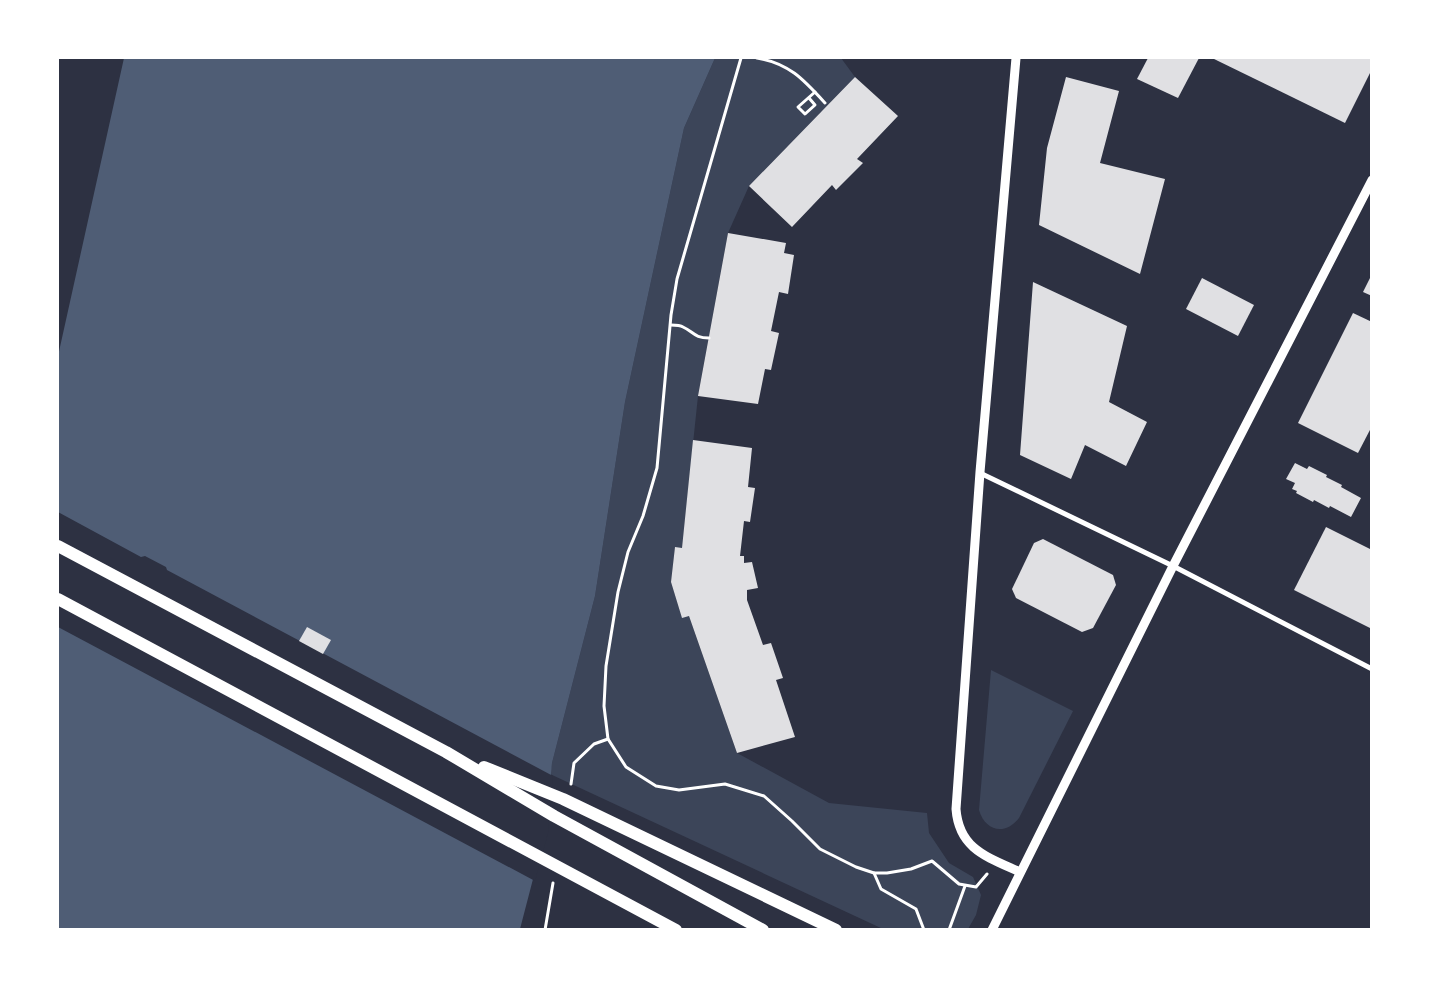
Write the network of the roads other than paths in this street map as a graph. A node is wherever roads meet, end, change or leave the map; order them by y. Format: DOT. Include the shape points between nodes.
graph roads {
  1 [pos="1016,58"];
  2 [pos="1372,180"];
  3 [pos="980,472"];
  4 [pos="58,546"];
  5 [pos="1173,566"];
  6 [pos="58,598"];
  7 [pos="1372,669"];
  8 [pos="446,752"];
  9 [pos="1020,872"];
  10 [pos="676,930"];
  11 [pos="762,930"];
  12 [pos="836,930"];
  13 [pos="992,930"];
  1 -- 3 [label="street"];
  2 -- 5 [label="street"];
  3 -- 5 [label="street"];
  3 -- 9 [label="street" via="956,809 959,827 968,843"];
  4 -- 8 [label="main road"];
  5 -- 7 [label="street"];
  5 -- 9 [label="street"];
  6 -- 10 [label="main road"];
  8 -- 11 [label="main road" via="554,816"];
  8 -- 12 [label="main road" via="564,799"];
  9 -- 13 [label="street"];
}
